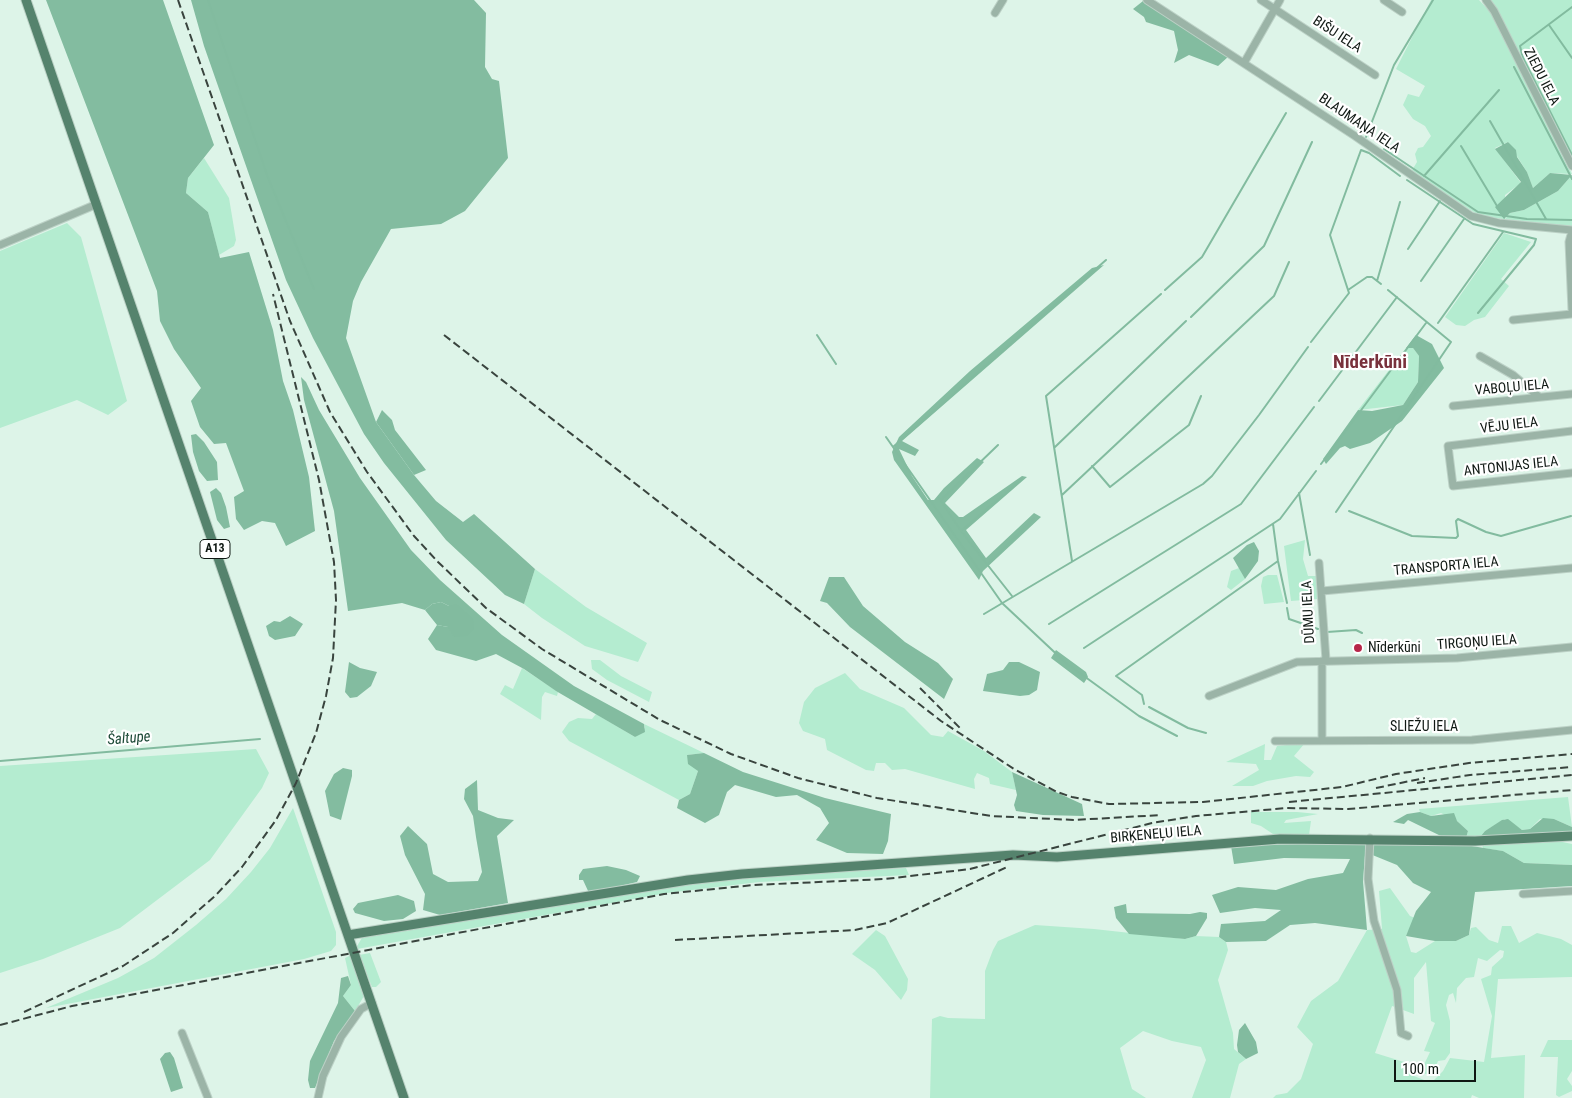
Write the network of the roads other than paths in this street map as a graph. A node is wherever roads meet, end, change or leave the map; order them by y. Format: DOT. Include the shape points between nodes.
graph roads {
  1 [pos="26,0"];
  2 [pos="1004,0"];
  3 [pos="1147,0"];
  4 [pos="1261,0"];
  5 [pos="1280,0"];
  6 [pos="1384,0"];
  7 [pos="1486,0"];
  8 [pos="1275,10"];
  9 [pos="1402,12"];
  10 [pos="995,13"];
  11 [pos="1244,63"];
  12 [pos="1376,75"];
  13 [pos="1572,166"];
  14 [pos="97,204"];
  15 [pos="1572,230"];
  16 [pos="0,245"];
  17 [pos="1572,310"];
  18 [pos="1572,314"];
  19 [pos="1513,320"];
  20 [pos="1480,356"];
  21 [pos="1572,394"];
  22 [pos="1538,396"];
  23 [pos="1453,406"];
  24 [pos="1572,430"];
  25 [pos="1572,473"];
  26 [pos="1453,486"];
  27 [pos="1320,562"];
  28 [pos="1572,568"];
  29 [pos="1322,591"];
  30 [pos="1572,647"];
  31 [pos="1324,660"];
  32 [pos="1209,696"];
  33 [pos="1572,730"];
  34 [pos="1322,739"];
  35 [pos="1275,741"];
  36 [pos="1572,836"];
  37 [pos="1370,838"];
  38 [pos="1572,891"];
  39 [pos="1523,894"];
  40 [pos="348,935"];
  41 [pos="372,1003"];
  42 [pos="182,1033"];
  43 [pos="1408,1036"];
  44 [pos="208,1098"];
  45 [pos="318,1098"];
  46 [pos="404,1098"];
  1 -- 14 [label="main road, A13"];
  2 -- 10 [label="street"];
  3 -- 11 [label="street, BLAUMAŅA IELA"];
  4 -- 8 [label="street, BIŠU IELA"];
  5 -- 8 [label="street"];
  6 -- 9 [label="street"];
  7 -- 13 [label="street, ZIEDU IELA"];
  8 -- 11 [label="street"];
  8 -- 12 [label="street, BIŠU IELA"];
  11 -- 15 [label="street, BLAUMAŅA IELA" via="1471,216 1499,223"];
  14 -- 16 [label="street"];
  14 -- 40 [label="main road, A13"];
  15 -- 17 [label="street" via="1569,242"];
  18 -- 19 [label="street"];
  20 -- 22 [label="street" via="1513,375"];
  21 -- 22 [label="street, VABOĻU IELA"];
  22 -- 23 [label="street, VABOĻU IELA"];
  24 -- 26 [label="street, VĒJU IELA" via="1448,446"];
  25 -- 26 [label="street, ANTONIJAS IELA"];
  27 -- 29 [label="street, DŪMU IELA"];
  28 -- 29 [label="street, TRANSPORTA IELA"];
  29 -- 31 [label="street, DŪMU IELA"];
  30 -- 31 [label="street, TIRGOŅU IELA" via="1457,658"];
  31 -- 32 [label="street, TIRGOŅU IELA" via="1297,662"];
  31 -- 34 [label="street, DŪMU IELA"];
  33 -- 34 [label="street, SLIEŽU IELA" via="1472,740"];
  34 -- 35 [label="street, SLIEŽU IELA"];
  36 -- 37 [label="main road, BIRĶENEĻU IELA" via="1475,841"];
  37 -- 40 [label="main road, BIRĶENEĻU IELA" via="1280,839 1056,857 1013,854 742,874"];
  37 -- 43 [label="street" via="1368,879 1374,921 1397,990 1401,1033"];
  38 -- 39 [label="street"];
  40 -- 41 [label="main road, A13"];
  41 -- 45 [label="street" via="361,1009 341,1037 325,1070"];
  41 -- 46 [label="main road, A13"];
  42 -- 44 [label="street"];
}
